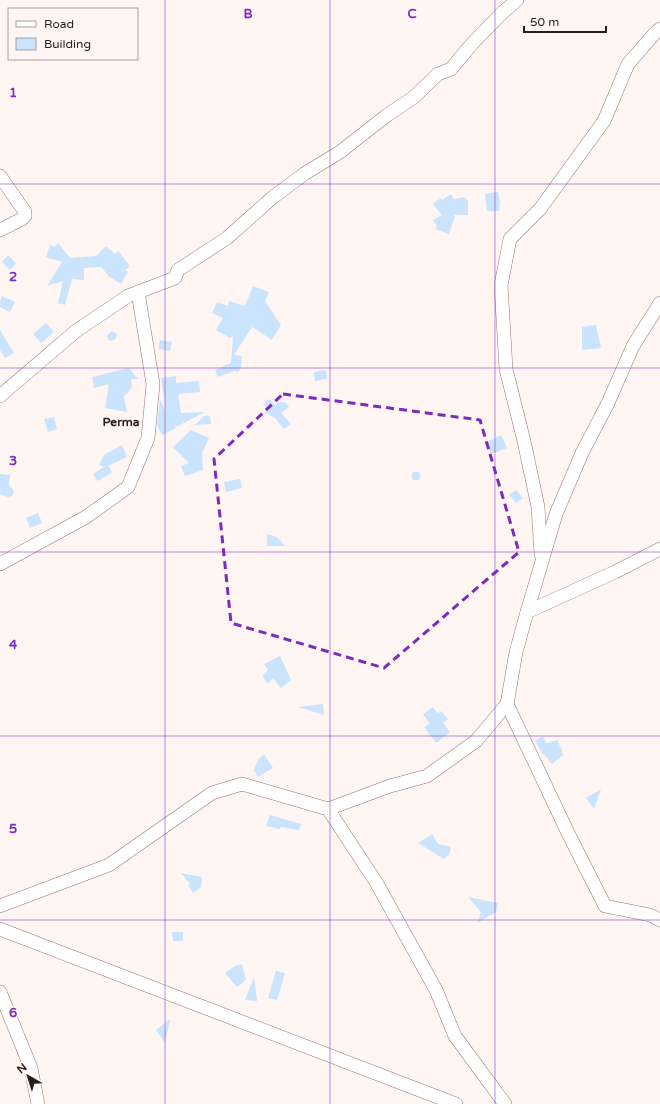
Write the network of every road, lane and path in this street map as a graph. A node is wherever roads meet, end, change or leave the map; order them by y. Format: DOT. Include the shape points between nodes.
graph roads {
  1 [pos="517,0"];
  2 [pos="660,29"];
  3 [pos="0,176"];
  4 [pos="0,230"];
  5 [pos="138,292"];
  6 [pos="660,303"];
  7 [pos="0,396"];
  8 [pos="660,549"];
  9 [pos="542,562"];
  10 [pos="0,564"];
  11 [pos="527,612"];
  12 [pos="508,704"];
  13 [pos="328,809"];
  14 [pos="0,906"];
  15 [pos="660,920"];
  16 [pos="0,929"];
  17 [pos="0,992"];
  18 [pos="38,1104"];
  19 [pos="456,1104"];
  20 [pos="505,1104"];
  1 -- 5 [label="street" via="502,12 451,69 438,74 414,97 272,198 227,238 178,270 175,278"];
  2 -- 9 [label="street" via="628,64 604,121 540,209 510,239 500,285 506,369 538,507"];
  3 -- 4 [label="street" via="25,212 25,216"];
  5 -- 7 [label="street" via="76,331"];
  5 -- 10 [label="street" via="153,384 148,438 128,487 86,517"];
  6 -- 9 [label="street" via="634,346 582,453 556,514"];
  8 -- 11 [label="street"];
  9 -- 11 [label="street"];
  11 -- 12 [label="street" via="516,652"];
  12 -- 13 [label="street" via="476,741 427,776 390,786"];
  12 -- 15 [label="street" via="605,906 650,915"];
  13 -- 14 [label="street" via="242,784 212,793 109,865"];
  13 -- 20 [label="street" via="376,882 436,990 455,1036"];
  16 -- 19 [label="street"];
  17 -- 18 [label="street" via="31,1068"];
}
